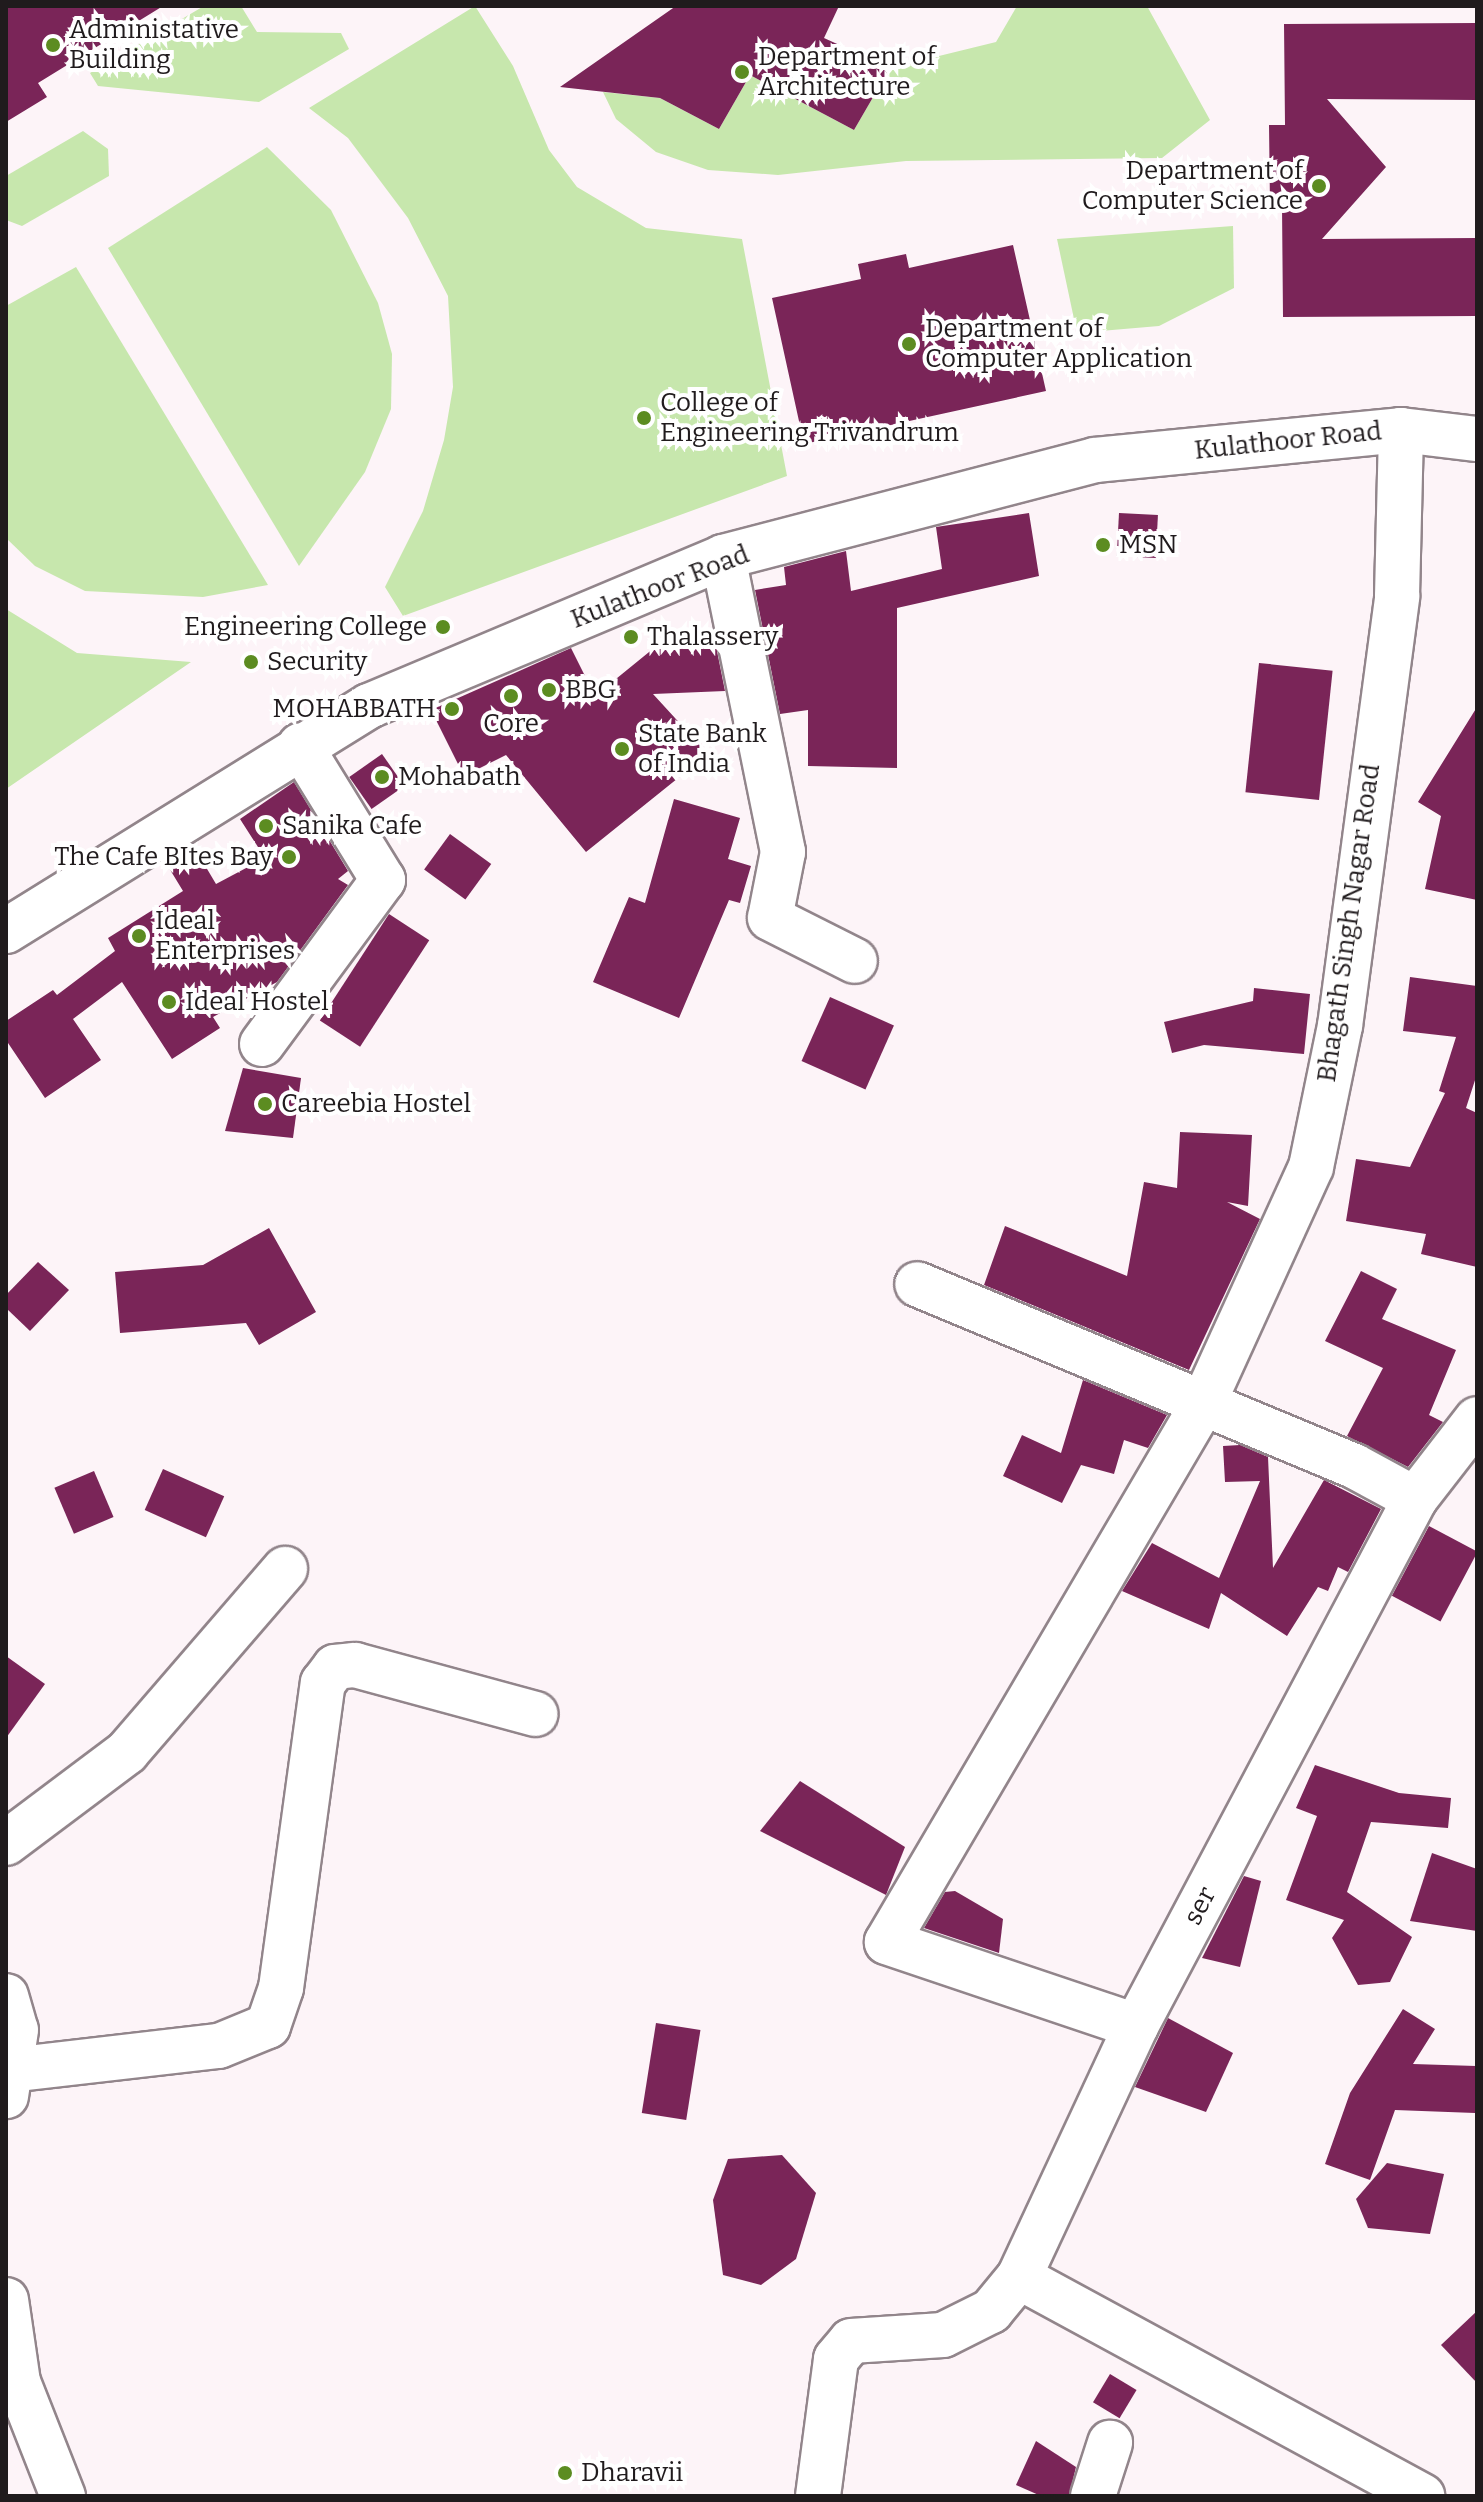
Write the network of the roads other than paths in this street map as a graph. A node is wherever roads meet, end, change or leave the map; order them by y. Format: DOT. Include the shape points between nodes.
graph roads {
  1 [pos="1401,430"];
  2 [pos="1477,439"];
  3 [pos="723,557"];
  4 [pos="300,745"];
  5 [pos="6,931"];
  6 [pos="855,961"];
  7 [pos="262,1044"];
  8 [pos="917,1284"];
  9 [pos="1203,1404"];
  10 [pos="1477,1419"];
  11 [pos="1415,1499"];
  12 [pos="285,1569"];
  13 [pos="535,1714"];
  14 [pos="6,1843"];
  15 [pos="6,1996"];
  16 [pos="1136,2026"];
  17 [pos="8,2084"];
  18 [pos="1019,2277"];
  19 [pos="6,2300"];
  20 [pos="10,2356"];
  21 [pos="1110,2443"];
  22 [pos="63,2496"];
  23 [pos="818,2496"];
  24 [pos="1093,2496"];
  25 [pos="1422,2496"];
  1 -- 2 [label="street, Kulathoor Road"];
  1 -- 3 [label="street, Kulathoor Road" via="1095,460"];
  1 -- 9 [label="street, Bhagath Singh Nagar Road" via="1397,596 1340,1026 1311,1167"];
  3 -- 4 [label="street, Kulathoor Road" via="369,706"];
  3 -- 6 [label="street" via="783,852 770,918"];
  4 -- 5 [label="street, Kulathoor Road"];
  4 -- 7 [label="street" via="383,880"];
  8 -- 9 [label="street"];
  9 -- 11 [label="street"];
  9 -- 16 [label="street, Bhagath Singh Nagar Road" via="887,1942"];
  10 -- 11 [label="street, ser"];
  11 -- 16 [label="street, ser"];
  12 -- 14 [label="street" via="127,1752"];
  13 -- 17 [label="street" via="355,1665 335,1667 323,1683 281,1988 268,2026 219,2046"];
  15 -- 17 [label="street" via="16,2030"];
  16 -- 18 [label="street, ser"];
  18 -- 23 [label="street, ser" via="991,2311 943,2335 851,2341 836,2359"];
  18 -- 25 [label="street"];
  19 -- 20 [label="street"];
  20 -- 22 [label="street"];
  21 -- 24 [label="street"];
}
